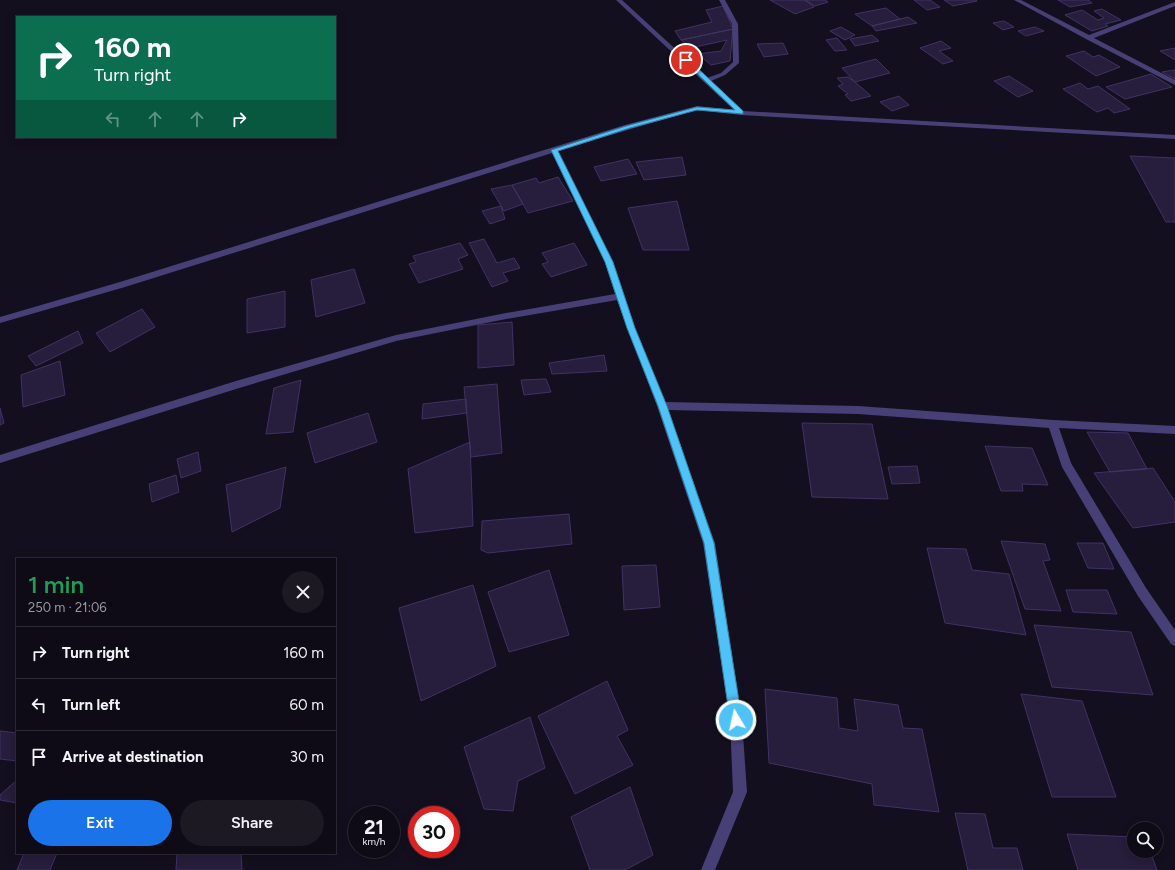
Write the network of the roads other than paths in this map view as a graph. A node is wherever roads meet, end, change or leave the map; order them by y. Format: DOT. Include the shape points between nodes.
graph roads {
  1 [pos="619,0"];
  2 [pos="722,0"];
  3 [pos="1017,0"];
  4 [pos="1175,4"];
  5 [pos="1088,38"];
  6 [pos="708,80"];
  7 [pos="1175,83"];
  8 [pos="741,113"];
  9 [pos="1175,137"];
  10 [pos="554,150"];
  11 [pos="621,296"];
  12 [pos="0,320"];
  13 [pos="662,406"];
  14 [pos="1053,424"];
  15 [pos="1175,430"];
  16 [pos="0,460"];
  17 [pos="1175,640"];
  18 [pos="708,870"];
  1 -- 6 [label="street"];
  2 -- 6 [label="street" via="735,24 736,63 723,74"];
  3 -- 5 [label="street"];
  4 -- 5 [label="street"];
  5 -- 7 [label="street"];
  6 -- 8 [label="street"];
  8 -- 9 [label="street"];
  8 -- 10 [label="street" via="697,108"];
  10 -- 11 [label="street" via="609,262"];
  10 -- 12 [label="street" via="122,285"];
  11 -- 13 [label="street"];
  11 -- 16 [label="street" via="396,338"];
  13 -- 14 [label="street" via="858,410"];
  13 -- 18 [label="street" via="709,543 736,720 740,792"];
  14 -- 15 [label="street"];
  14 -- 17 [label="street" via="1066,464 1142,592"];
}
